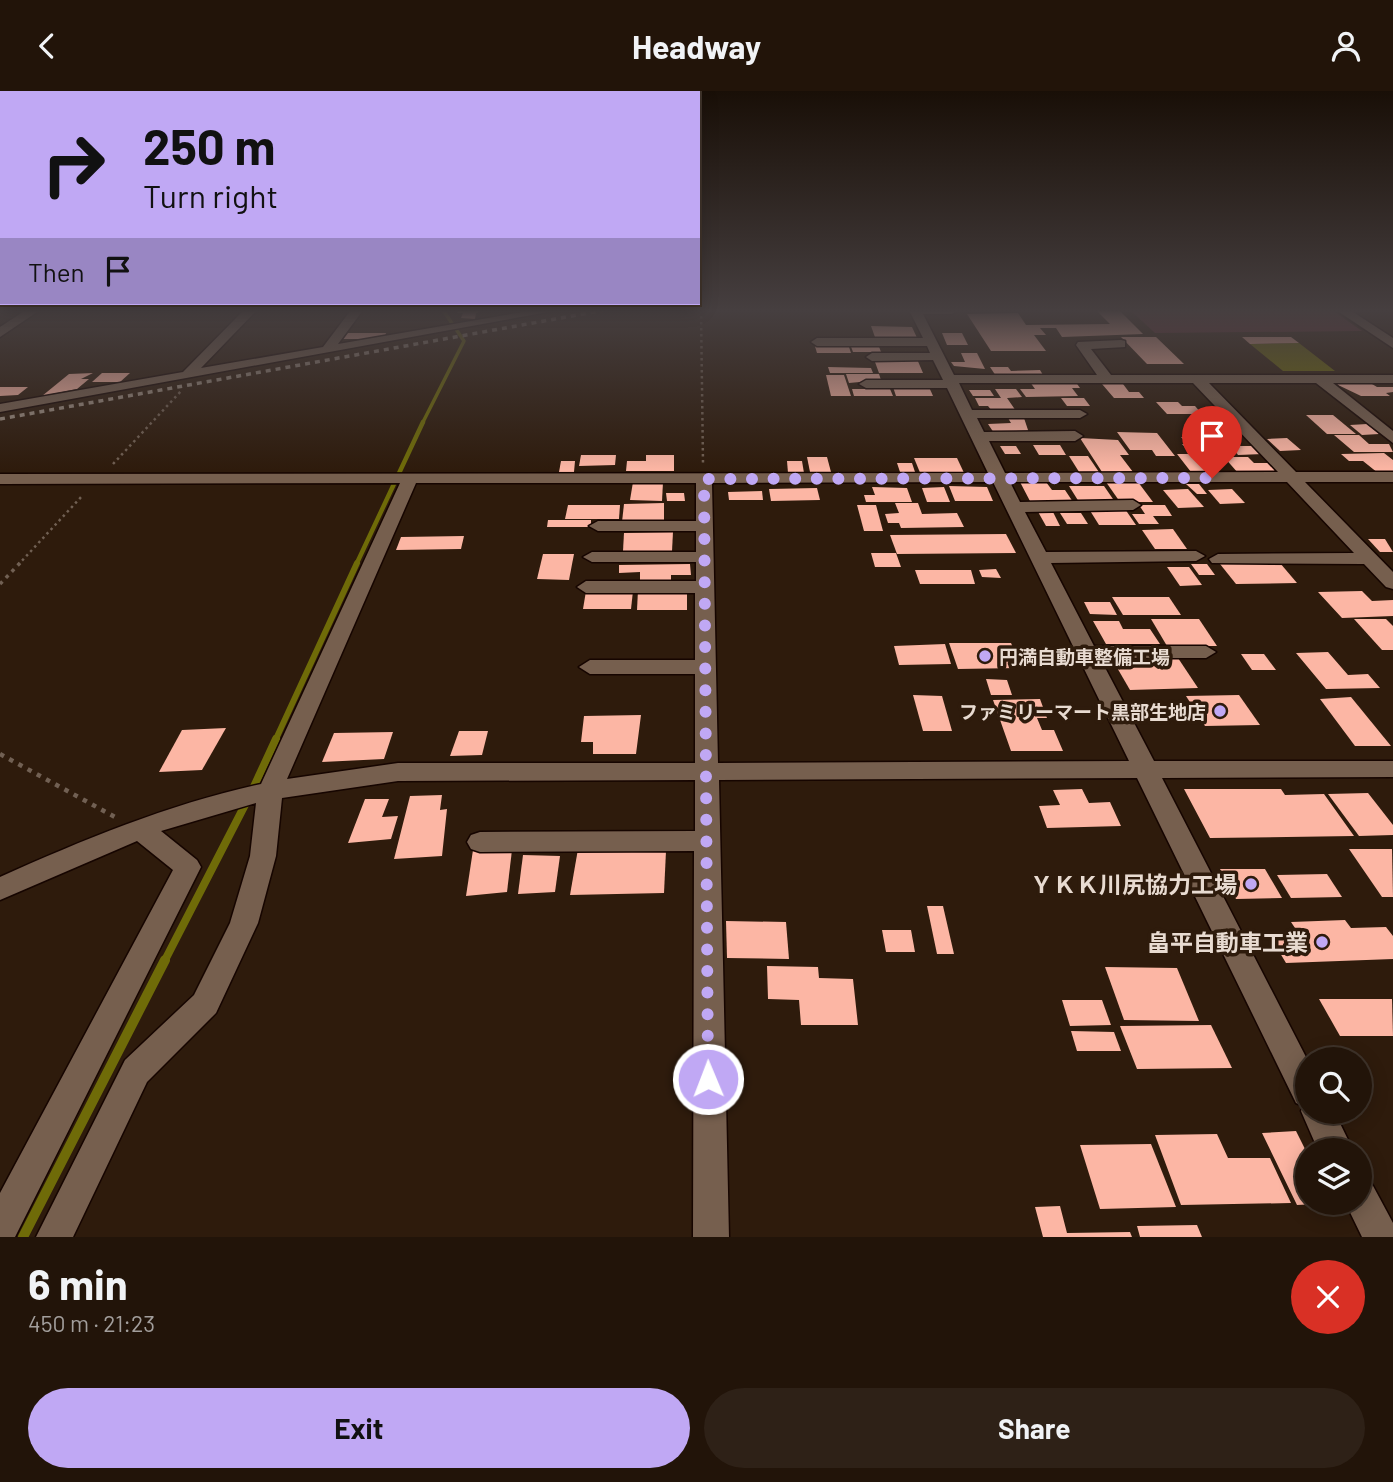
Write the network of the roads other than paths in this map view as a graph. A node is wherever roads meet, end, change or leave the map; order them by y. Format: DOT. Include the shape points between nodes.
graph roads {
  1 [pos="198,363"];
  2 [pos="249,363"];
  3 [pos="941,363"];
  4 [pos="1095,363"];
  5 [pos="188,374"];
  6 [pos="1106,378"];
  7 [pos="1196,378"];
  8 [pos="1319,379"];
  9 [pos="1393,379"];
  10 [pos="951,382"];
  11 [pos="866,384"];
  12 [pos="0,408"];
  13 [pos="967,414"];
  14 [pos="1080,414"];
  15 [pos="1075,436"];
  16 [pos="977,437"];
  17 [pos="1393,438"];
  18 [pos="1393,477"];
  19 [pos="410,478"];
  20 [pos="1293,478"];
  21 [pos="0,479"];
  22 [pos="704,479"];
  23 [pos="998,479"];
  24 [pos="1133,505"];
  25 [pos="1012,507"];
  26 [pos="598,526"];
  27 [pos="704,527"];
  28 [pos="1196,556"];
  29 [pos="592,557"];
  30 [pos="704,557"];
  31 [pos="1037,558"];
  32 [pos="1369,558"];
  33 [pos="1218,559"];
  34 [pos="1393,583"];
  35 [pos="704,586"];
  36 [pos="586,587"];
  37 [pos="1084,652"];
  38 [pos="1206,652"];
  39 [pos="590,667"];
  40 [pos="704,667"];
  41 [pos="1143,768"];
  42 [pos="704,769"];
  43 [pos="1393,769"];
  44 [pos="270,791"];
  45 [pos="132,832"];
  46 [pos="705,841"];
  47 [pos="480,842"];
  48 [pos="0,889"];
  49 [pos="1295,1068"];
  50 [pos="1370,1215"];
  51 [pos="0,1229"];
  52 [pos="54,1237"];
  53 [pos="710,1237"];
  54 [pos="1381,1237"];
  1 -- 5 [label="street"];
  2 -- 5 [label="street"];
  3 -- 10 [label="street"];
  4 -- 6 [label="street"];
  5 -- 12 [label="street"];
  6 -- 7 [label="street"];
  6 -- 10 [label="street"];
  7 -- 8 [label="street"];
  7 -- 20 [label="street"];
  8 -- 9 [label="street"];
  8 -- 17 [label="street"];
  10 -- 11 [label="street"];
  10 -- 13 [label="street"];
  13 -- 14 [label="street"];
  13 -- 16 [label="street"];
  15 -- 16 [label="street"];
  16 -- 23 [label="street"];
  18 -- 20 [label="street"];
  19 -- 21 [label="street"];
  19 -- 22 [label="street"];
  19 -- 44 [label="street"];
  20 -- 23 [label="street"];
  20 -- 32 [label="street"];
  22 -- 23 [label="street"];
  22 -- 27 [label="street"];
  23 -- 25 [label="street"];
  24 -- 25 [label="street"];
  25 -- 31 [label="street"];
  26 -- 27 [label="street"];
  27 -- 30 [label="street"];
  28 -- 31 [label="street"];
  29 -- 30 [label="street"];
  30 -- 35 [label="street"];
  31 -- 37 [label="street"];
  32 -- 33 [label="street"];
  32 -- 34 [label="street"];
  35 -- 36 [label="street"];
  35 -- 40 [label="street"];
  37 -- 38 [label="street"];
  37 -- 41 [label="street"];
  39 -- 40 [label="street"];
  40 -- 42 [label="street"];
  41 -- 42 [label="street"];
  41 -- 43 [label="street"];
  41 -- 49 [label="street"];
  42 -- 44 [label="street" via="398,772"];
  42 -- 46 [label="street"];
  44 -- 45 [label="street"];
  44 -- 52 [label="street" via="263,856 244,923 205,1004 136,1071"];
  45 -- 48 [label="street"];
  45 -- 51 [label="street" via="188,867"];
  46 -- 47 [label="street"];
  46 -- 53 [label="street"];
  50 -- 54 [label="street"];
}
